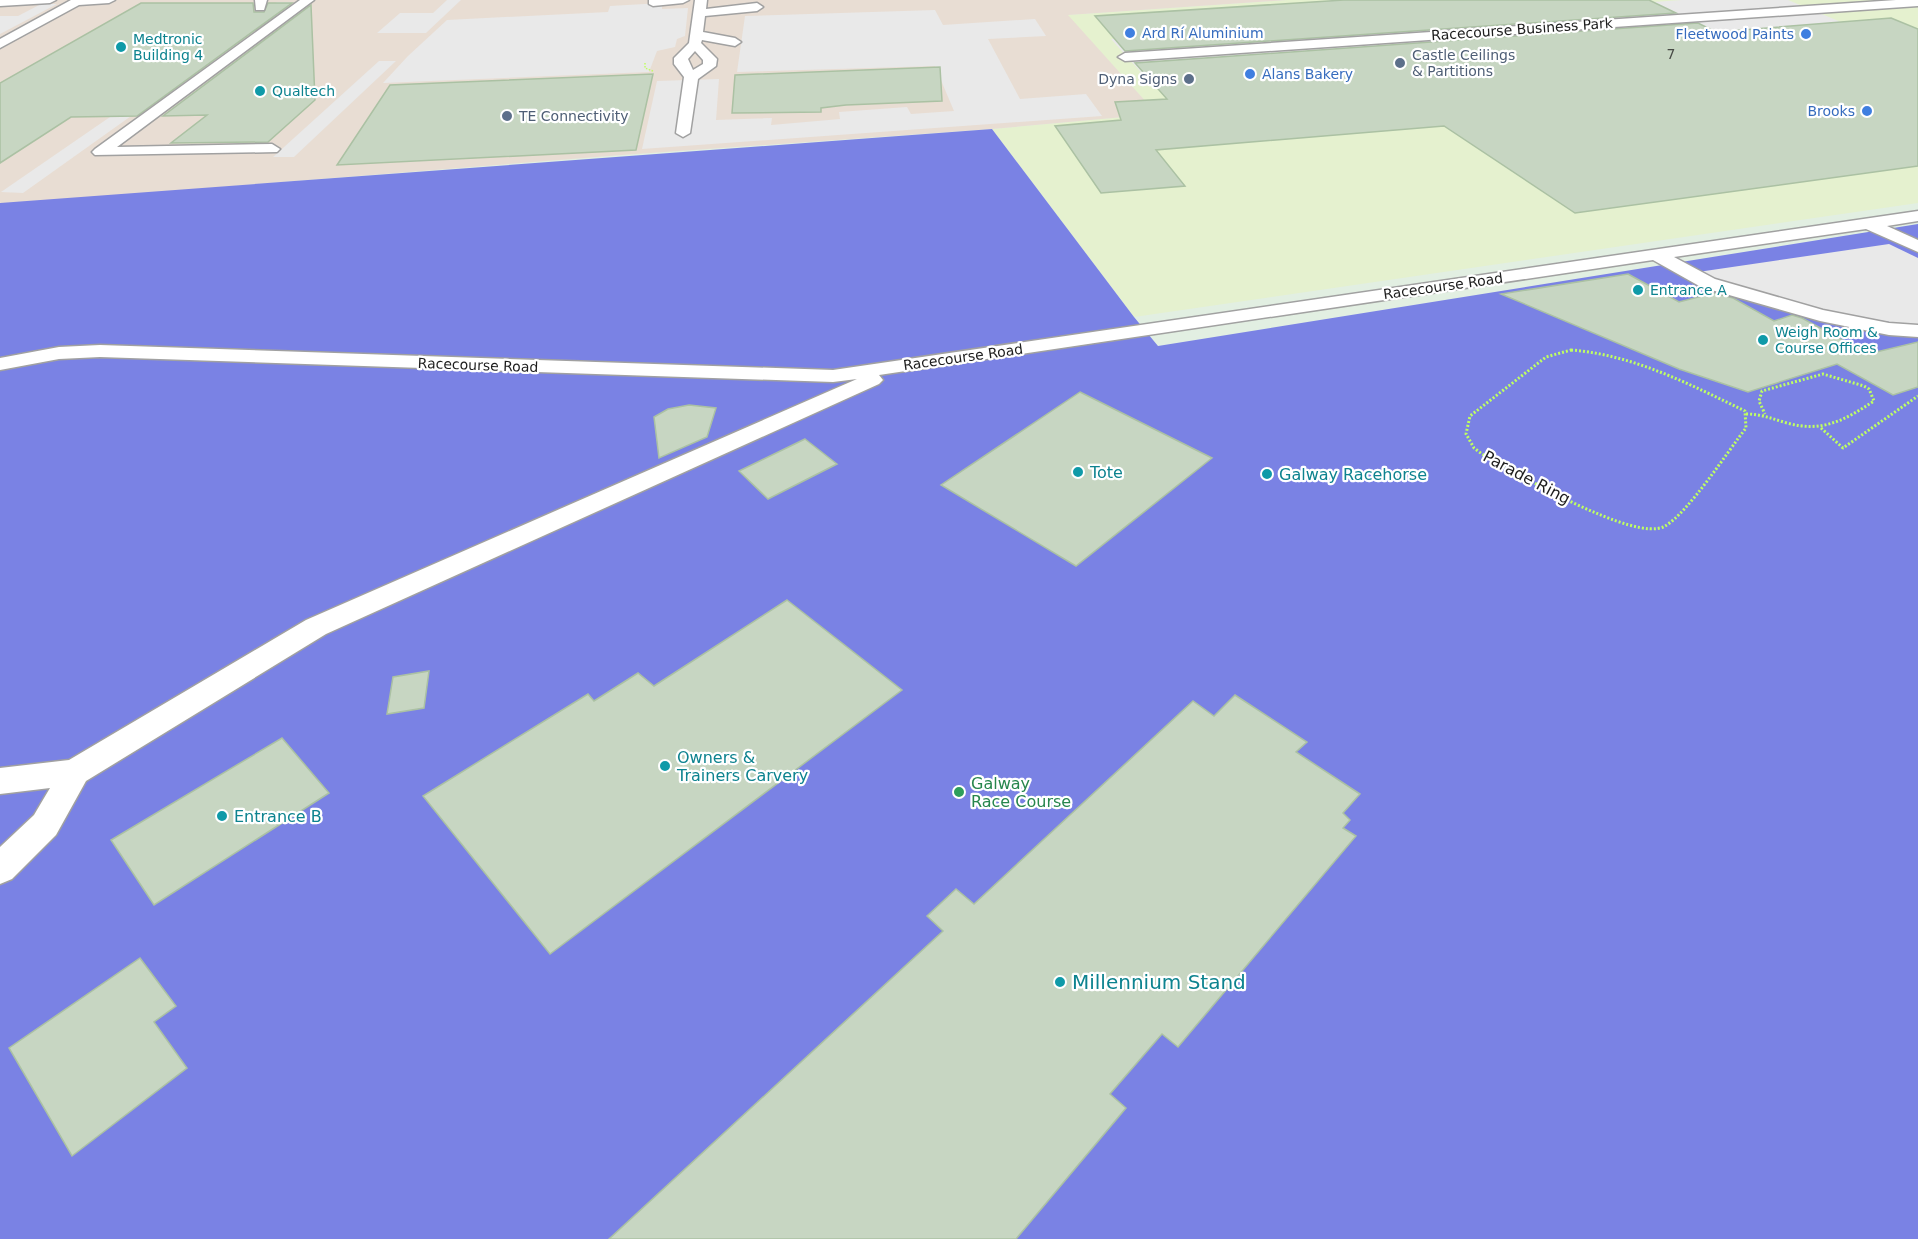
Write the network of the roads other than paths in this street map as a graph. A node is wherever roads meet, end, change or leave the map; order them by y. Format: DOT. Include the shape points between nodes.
graph roads {
  1 [pos="50,0"];
  2 [pos="109,0"];
  3 [pos="308,0"];
  4 [pos="683,0"];
  5 [pos="79,1"];
  6 [pos="0,2"];
  7 [pos="653,2"];
  8 [pos="1918,2"];
  9 [pos="700,6"];
  10 [pos="757,7"];
  11 [pos="696,40"];
  12 [pos="735,42"];
  13 [pos="0,44"];
  14 [pos="1125,57"];
  15 [pos="691,77"];
  16 [pos="683,133"];
  17 [pos="272,149"];
  18 [pos="1918,216"];
  19 [pos="1870,224"];
  20 [pos="1918,247"];
  21 [pos="1655,254"];
  22 [pos="1918,331"];
  23 [pos="0,364"];
  24 [pos="906,366"];
  25 [pos="75,772"];
  26 [pos="0,781"];
  27 [pos="0,869"];
  1 -- 6 [label="lane"];
  2 -- 5 [label="lane"];
  3 -- 17 [label="lane" via="100,152"];
  4 -- 7 [label="lane"];
  5 -- 13 [label="lane"];
  8 -- 14 [label="lane, Racecourse Business Park"];
  9 -- 10 [label="lane"];
  9 -- 11 [label="lane"];
  11 -- 12 [label="lane"];
  11 -- 15 [label="lane" via="681,58"];
  11 -- 15 [label="lane" via="710,59 709,66"];
  15 -- 16 [label="lane"];
  18 -- 19 [label="lane, Racecourse Road"];
  19 -- 20 [label="lane"];
  19 -- 21 [label="lane, Racecourse Road"];
  21 -- 22 [label="lane" via="1719,286 1820,315"];
  21 -- 24 [label="lane, Racecourse Road"];
  23 -- 24 [label="lane, Racecourse Road" via="59,353 100,351 765,375 833,376"];
  24 -- 25 [label="lane" via="316,627"];
  25 -- 26 [label="lane"];
  25 -- 27 [label="lane" via="45,825"];
}
